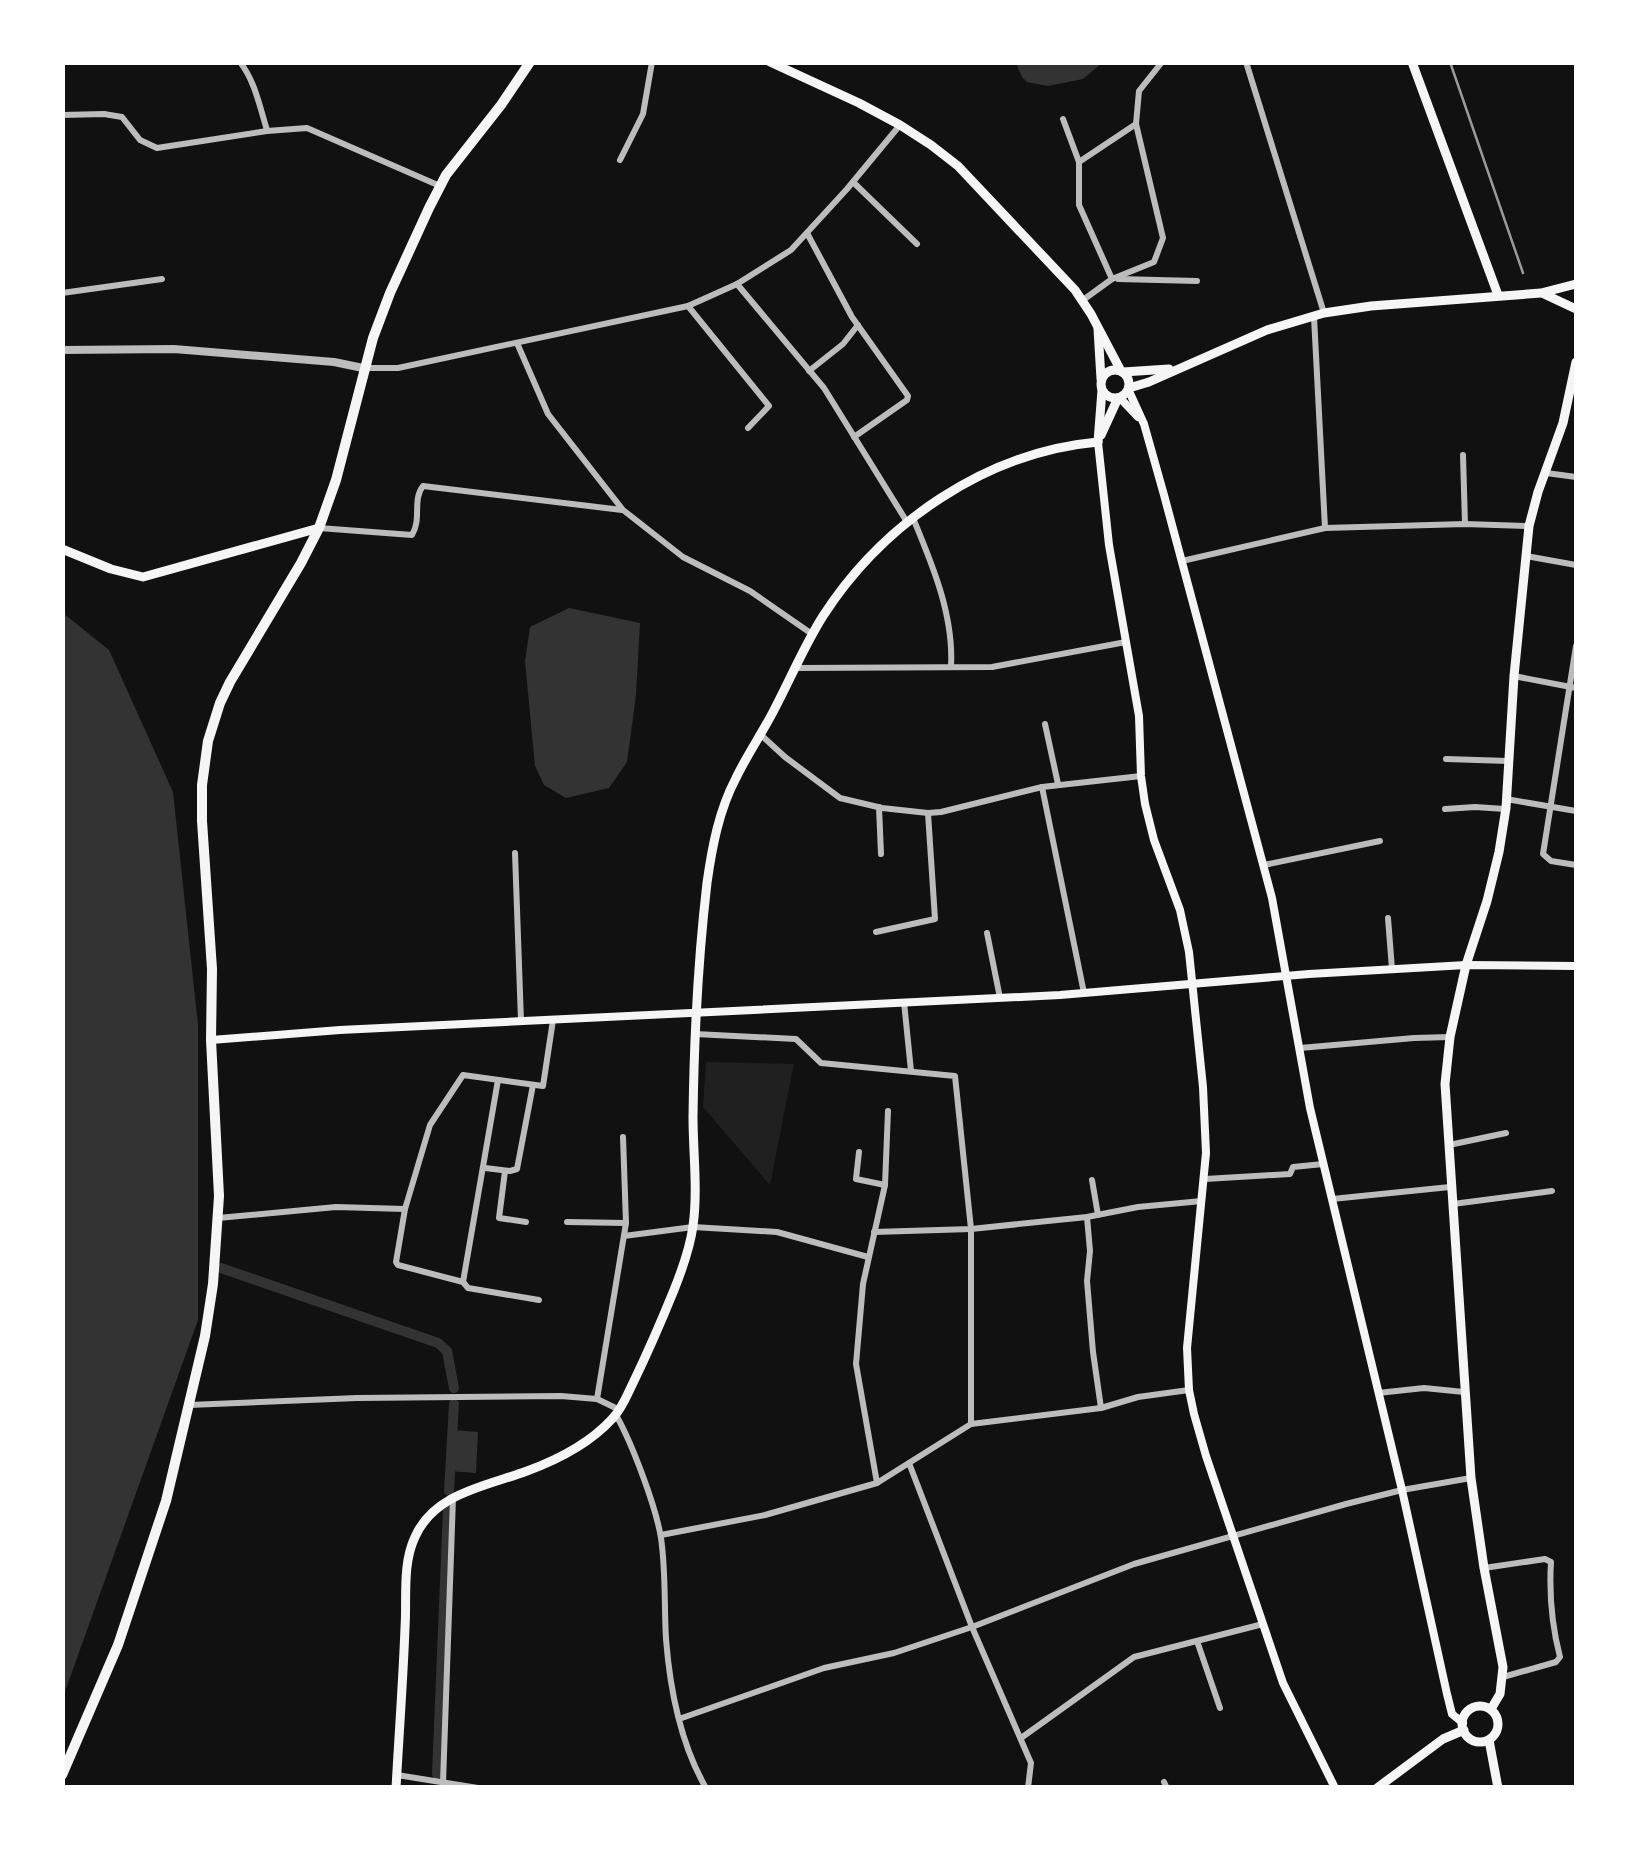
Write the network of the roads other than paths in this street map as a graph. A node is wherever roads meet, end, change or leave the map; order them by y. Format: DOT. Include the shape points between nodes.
graph roads {
  1 [pos="240,62"];
  2 [pos="652,62"];
  3 [pos="770,62"];
  4 [pos="1162,62"];
  5 [pos="1246,62"];
  6 [pos="1412,62"];
  7 [pos="526,63"];
  8 [pos="62,115"];
  9 [pos="1063,119"];
  10 [pos="1136,124"];
  11 [pos="900,125"];
  12 [pos="267,131"];
  13 [pos="620,160"];
  14 [pos="1079,162"];
  15 [pos="853,182"];
  16 [pos="440,186"];
  17 [pos="806,233"];
  18 [pos="917,244"];
  19 [pos="1112,278"];
  20 [pos="162,279"];
  21 [pos="1197,281"];
  22 [pos="738,284"];
  23 [pos="1576,284"];
  24 [pos="62,293"];
  25 [pos="1542,293"];
  26 [pos="1498,295"];
  27 [pos="1083,300"];
  28 [pos="688,306"];
  29 [pos="1576,310"];
  30 [pos="1319,314"];
  31 [pos="858,324"];
  32 [pos="1098,326"];
  33 [pos="517,343"];
  34 [pos="62,350"];
  35 [pos="1576,362"];
  36 [pos="1182,367"];
  37 [pos="364,368"];
  38 [pos="809,370"];
  39 [pos="1122,372"];
  40 [pos="1101,385"];
  41 [pos="1124,393"];
  42 [pos="748,428"];
  43 [pos="854,437"];
  44 [pos="1098,442"];
  45 [pos="1462,455"];
  46 [pos="1546,473"];
  47 [pos="1576,477"];
  48 [pos="623,510"];
  49 [pos="910,520"];
  50 [pos="1465,524"];
  51 [pos="1529,526"];
  52 [pos="319,528"];
  53 [pos="1325,528"];
  54 [pos="62,550"];
  55 [pos="1524,555"];
  56 [pos="1182,561"];
  57 [pos="1576,565"];
  58 [pos="812,634"];
  59 [pos="1126,642"];
  60 [pos="1576,646"];
  61 [pos="951,667"];
  62 [pos="796,668"];
  63 [pos="1514,676"];
  64 [pos="1573,687"];
  65 [pos="1046,724"];
  66 [pos="761,735"];
  67 [pos="1446,759"];
  68 [pos="1510,761"];
  69 [pos="1141,776"];
  70 [pos="1058,784"];
  71 [pos="1042,787"];
  72 [pos="1505,804"];
  73 [pos="1549,806"];
  74 [pos="878,807"];
  75 [pos="1445,809"];
  76 [pos="1576,812"];
  77 [pos="928,813"];
  78 [pos="1380,841"];
  79 [pos="515,852"];
  80 [pos="881,854"];
  81 [pos="1264,865"];
  82 [pos="1576,865"];
  83 [pos="1388,918"];
  84 [pos="876,932"];
  85 [pos="987,933"];
  86 [pos="1466,965"];
  87 [pos="1576,966"];
  88 [pos="1392,969"];
  89 [pos="1288,976"];
  90 [pos="1193,984"];
  91 [pos="1084,993"];
  92 [pos="1000,998"];
  93 [pos="904,1001"];
  94 [pos="696,1013"];
  95 [pos="554,1020"];
  96 [pos="522,1022"];
  97 [pos="695,1034"];
  98 [pos="1450,1037"];
  99 [pos="211,1040"];
  100 [pos="1300,1048"];
  101 [pos="911,1072"];
  102 [pos="498,1080"];
  103 [pos="533,1085"];
  104 [pos="888,1111"];
  105 [pos="1506,1133"];
  106 [pos="623,1137"];
  107 [pos="1448,1145"];
  108 [pos="859,1152"];
  109 [pos="1323,1164"];
  110 [pos="485,1168"];
  111 [pos="505,1171"];
  112 [pos="1092,1180"];
  113 [pos="1205,1180"];
  114 [pos="885,1184"];
  115 [pos="1450,1187"];
  116 [pos="1552,1191"];
  117 [pos="1332,1199"];
  118 [pos="1202,1201"];
  119 [pos="1452,1204"];
  120 [pos="406,1209"];
  121 [pos="1098,1215"];
  122 [pos="1087,1217"];
  123 [pos="218,1218"];
  124 [pos="526,1222"];
  125 [pos="567,1222"];
  126 [pos="626,1223"];
  127 [pos="693,1227"];
  128 [pos="971,1229"];
  129 [pos="874,1232"];
  130 [pos="624,1236"];
  131 [pos="868,1256"];
  132 [pos="463,1282"];
  133 [pos="539,1300"];
  134 [pos="1189,1390"];
  135 [pos="1378,1392"];
  136 [pos="1464,1392"];
  137 [pos="597,1399"];
  138 [pos="189,1404"];
  139 [pos="1101,1408"];
  140 [pos="618,1412"];
  141 [pos="971,1424"];
  142 [pos="909,1463"];
  143 [pos="1471,1478"];
  144 [pos="877,1483"];
  145 [pos="1402,1490"];
  146 [pos="453,1498"];
  147 [pos="661,1536"];
  148 [pos="1234,1536"];
  149 [pos="1484,1568"];
  150 [pos="1264,1624"];
  151 [pos="972,1626"];
  152 [pos="1197,1641"];
  153 [pos="1503,1677"];
  154 [pos="1220,1708"];
  155 [pos="1491,1709"];
  156 [pos="679,1719"];
  157 [pos="1463,1727"];
  158 [pos="1021,1738"];
  159 [pos="1488,1740"];
  160 [pos="62,1775"];
  161 [pos="397,1775"];
  162 [pos="443,1783"];
  163 [pos="396,1788"];
  164 [pos="478,1788"];
  165 [pos="706,1788"];
  166 [pos="1028,1788"];
  167 [pos="1335,1788"];
  168 [pos="1377,1788"];
  169 [pos="1498,1788"];
  1 -- 12 [label="street"];
  2 -- 13 [label="street" via="644,114"];
  3 -- 11 [label="main road"];
  4 -- 10 [label="street" via="1139,91"];
  5 -- 30 [label="street"];
  6 -- 26 [label="main road"];
  7 -- 16 [label="highway"];
  8 -- 12 [label="street" via="122,117 140,140 157,148"];
  9 -- 14 [label="street"];
  10 -- 14 [label="street"];
  10 -- 19 [label="street" via="1162,238 1154,262"];
  11 -- 15 [label="street"];
  11 -- 27 [label="main road" via="974,182"];
  12 -- 16 [label="street" via="307,128"];
  14 -- 19 [label="street" via="1079,205"];
  15 -- 17 [label="street"];
  15 -- 18 [label="street"];
  16 -- 37 [label="highway"];
  17 -- 22 [label="street"];
  17 -- 31 [label="street"];
  19 -- 21 [label="street"];
  19 -- 27 [label="street"];
  20 -- 24 [label="street"];
  22 -- 28 [label="street"];
  22 -- 38 [label="street"];
  23 -- 25 [label="main road"];
  25 -- 26 [label="main road"];
  25 -- 29 [label="main road"];
  26 -- 30 [label="main road"];
  27 -- 32 [label="main road"];
  28 -- 33 [label="street"];
  28 -- 42 [label="street" via="769,406"];
  30 -- 36 [label="main road"];
  30 -- 53 [label="street"];
  31 -- 38 [label="street"];
  31 -- 43 [label="street" via="908,398"];
  32 -- 39 [label="main road"];
  32 -- 40 [label="main road"];
  33 -- 37 [label="street" via="398,368"];
  33 -- 48 [label="street" via="548,414"];
  34 -- 37 [label="street" via="174,349"];
  35 -- 46 [label="main road"];
  36 -- 39 [label="main road"];
  36 -- 41 [label="main road"];
  37 -- 52 [label="highway"];
  38 -- 43 [label="street"];
  39 -- 40 [label="main road" via="1109,371"];
  39 -- 41 [label="main road" via="1128,379"];
  40 -- 41 [label="main road" via="1110,398"];
  40 -- 44 [label="main road"];
  41 -- 44 [label="main road"];
  41 -- 56 [label="main road" via="1144,424"];
  43 -- 49 [label="street"];
  44 -- 49 [label="main road" via="996,469"];
  44 -- 59 [label="main road"];
  45 -- 50 [label="street"];
  46 -- 47 [label="street"];
  46 -- 51 [label="main road"];
  48 -- 52 [label="street" via="423,486 412,535"];
  48 -- 58 [label="street"];
  49 -- 58 [label="main road" via="863,561"];
  49 -- 61 [label="street" via="949,625"];
  50 -- 51 [label="street"];
  50 -- 53 [label="street"];
  51 -- 55 [label="main road"];
  52 -- 54 [label="main road" via="143,576"];
  52 -- 99 [label="highway" via="230,682 208,741 202,785"];
  53 -- 56 [label="street"];
  55 -- 57 [label="street"];
  55 -- 63 [label="main road"];
  56 -- 81 [label="main road"];
  58 -- 62 [label="main road"];
  59 -- 61 [label="street" via="992,667"];
  59 -- 69 [label="main road"];
  60 -- 64 [label="street"];
  61 -- 62 [label="street"];
  62 -- 66 [label="main road"];
  63 -- 64 [label="street"];
  63 -- 68 [label="main road"];
  64 -- 73 [label="street"];
  65 -- 70 [label="street"];
  66 -- 74 [label="street" via="840,798"];
  66 -- 94 [label="main road" via="736,776 716,834"];
  67 -- 68 [label="street"];
  68 -- 72 [label="main road"];
  69 -- 70 [label="street"];
  69 -- 90 [label="main road"];
  70 -- 71 [label="street"];
  71 -- 77 [label="street"];
  71 -- 91 [label="street"];
  72 -- 73 [label="street"];
  72 -- 75 [label="street"];
  72 -- 86 [label="main road" via="1496,868"];
  73 -- 76 [label="street"];
  73 -- 82 [label="street" via="1543,854"];
  74 -- 77 [label="street"];
  74 -- 80 [label="street"];
  77 -- 84 [label="street" via="935,919"];
  78 -- 81 [label="street"];
  79 -- 96 [label="street"];
  81 -- 89 [label="main road"];
  83 -- 88 [label="street"];
  85 -- 92 [label="street"];
  86 -- 87 [label="main road"];
  86 -- 88 [label="main road"];
  86 -- 98 [label="main road"];
  88 -- 89 [label="main road"];
  89 -- 90 [label="main road"];
  89 -- 100 [label="main road"];
  90 -- 91 [label="main road"];
  90 -- 113 [label="main road"];
  91 -- 92 [label="main road"];
  92 -- 93 [label="main road"];
  93 -- 94 [label="main road"];
  93 -- 101 [label="street"];
  94 -- 95 [label="main road"];
  94 -- 97 [label="main road"];
  95 -- 96 [label="main road"];
  95 -- 103 [label="street" via="543,1086"];
  96 -- 99 [label="main road"];
  97 -- 101 [label="street" via="796,1039 822,1063"];
  97 -- 127 [label="main road"];
  98 -- 100 [label="street"];
  98 -- 107 [label="main road"];
  99 -- 123 [label="highway"];
  100 -- 109 [label="main road"];
  101 -- 128 [label="street" via="955,1076"];
  102 -- 103 [label="street"];
  102 -- 110 [label="street"];
  102 -- 120 [label="street" via="463,1076 430,1125"];
  103 -- 111 [label="street" via="517,1169"];
  104 -- 114 [label="street"];
  105 -- 107 [label="street"];
  106 -- 126 [label="street"];
  107 -- 115 [label="main road"];
  108 -- 114 [label="street" via="856,1178"];
  109 -- 113 [label="street" via="1293,1167 1290,1174"];
  109 -- 117 [label="main road"];
  110 -- 111 [label="street"];
  110 -- 132 [label="street"];
  111 -- 124 [label="street" via="499,1218"];
  112 -- 121 [label="street"];
  113 -- 118 [label="main road"];
  114 -- 129 [label="street"];
  115 -- 117 [label="street"];
  115 -- 119 [label="main road"];
  116 -- 119 [label="street"];
  117 -- 135 [label="main road"];
  118 -- 121 [label="street"];
  118 -- 134 [label="main road"];
  119 -- 136 [label="main road"];
  120 -- 123 [label="street" via="336,1207"];
  120 -- 132 [label="street" via="398,1265"];
  121 -- 122 [label="street"];
  122 -- 128 [label="street"];
  122 -- 139 [label="street"];
  123 -- 138 [label="highway" via="205,1336"];
  125 -- 126 [label="street"];
  126 -- 130 [label="street"];
  127 -- 130 [label="street"];
  127 -- 131 [label="street" via="777,1232"];
  127 -- 140 [label="main road" via="675,1286"];
  128 -- 129 [label="street"];
  128 -- 141 [label="street"];
  129 -- 131 [label="street"];
  130 -- 137 [label="street"];
  131 -- 144 [label="street" via="856,1364"];
  132 -- 133 [label="street"];
  134 -- 139 [label="street"];
  134 -- 148 [label="main road"];
  135 -- 136 [label="street"];
  135 -- 145 [label="main road"];
  136 -- 143 [label="main road"];
  137 -- 138 [label="street" via="501,1395"];
  137 -- 140 [label="street"];
  138 -- 160 [label="highway" via="134,1600"];
  139 -- 141 [label="street"];
  140 -- 146 [label="main road" via="554,1459"];
  140 -- 147 [label="street"];
  141 -- 142 [label="street"];
  142 -- 144 [label="street"];
  142 -- 151 [label="street"];
  143 -- 145 [label="street"];
  143 -- 149 [label="main road"];
  144 -- 147 [label="street"];
  145 -- 148 [label="street"];
  145 -- 157 [label="main road" via="1446,1694"];
  146 -- 161 [label="main road" via="428,1518 412,1546"];
  146 -- 162 [label="street"];
  147 -- 156 [label="street" via="666,1639"];
  148 -- 150 [label="main road"];
  148 -- 151 [label="street" via="1134,1564"];
  149 -- 153 [label="main road"];
  149 -- 153 [label="street" via="1551,1562 1560,1657"];
  150 -- 152 [label="street"];
  150 -- 167 [label="main road" via="1283,1683"];
  151 -- 156 [label="street"];
  151 -- 158 [label="street"];
  152 -- 154 [label="street"];
  152 -- 158 [label="street" via="1134,1657"];
  153 -- 155 [label="main road"];
  155 -- 157 [label="main road" via="1473,1707"];
  155 -- 159 [label="main road" via="1498,1725"];
  156 -- 165 [label="street"];
  157 -- 159 [label="main road" via="1472,1739"];
  157 -- 168 [label="main road"];
  158 -- 166 [label="street" via="1030,1763"];
  159 -- 169 [label="main road"];
  161 -- 162 [label="street"];
  161 -- 163 [label="main road"];
  162 -- 164 [label="street"];
}
